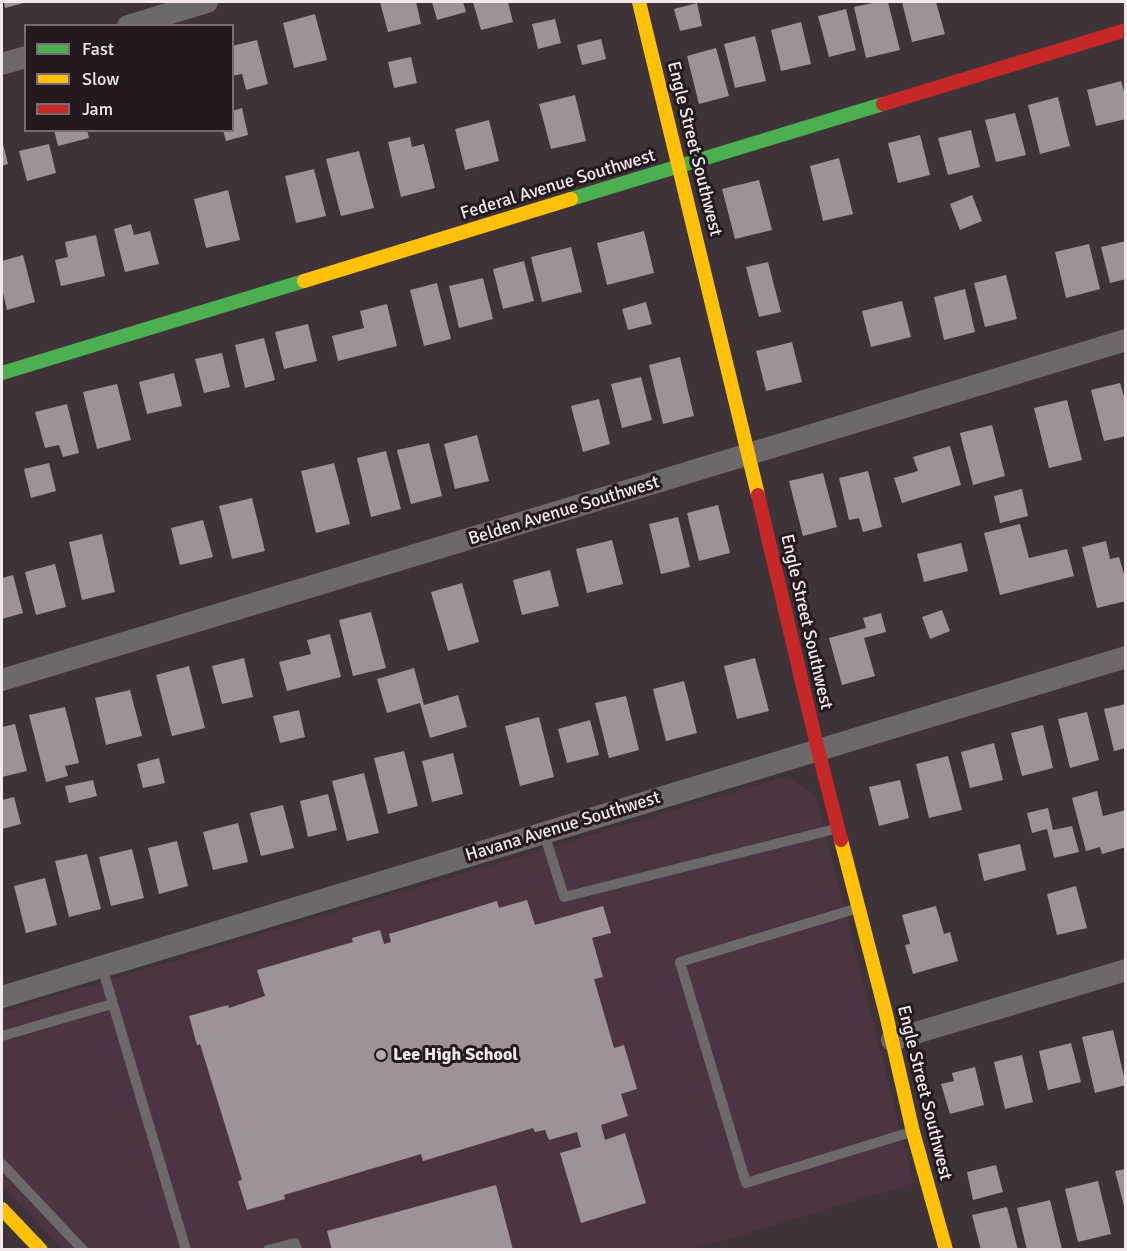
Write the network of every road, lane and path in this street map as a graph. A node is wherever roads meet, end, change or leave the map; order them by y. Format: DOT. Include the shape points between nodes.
graph roads {
  1 [pos="207,2"];
  2 [pos="639,2"];
  3 [pos="135,24"];
  4 [pos="1125,30"];
  5 [pos="24,58"];
  6 [pos="2,64"];
  7 [pos="680,167"];
  8 [pos="1125,340"];
  9 [pos="2,373"];
  10 [pos="749,455"];
  11 [pos="1125,657"];
  12 [pos="2,681"];
  13 [pos="818,750"];
  14 [pos="838,828"];
  15 [pos="544,833"];
  16 [pos="858,909"];
  17 [pos="102,967"];
  18 [pos="1125,970"];
  19 [pos="2,997"];
  20 [pos="112,1004"];
  21 [pos="2,1036"];
  22 [pos="892,1040"];
  23 [pos="913,1132"];
  24 [pos="2,1164"];
  25 [pos="2,1209"];
  26 [pos="41,1250"];
  27 [pos="83,1250"];
  28 [pos="186,1250"];
  29 [pos="268,1250"];
  30 [pos="297,1250"];
  31 [pos="946,1250"];
  1 -- 3 [label="street"];
  2 -- 7 [label="street, Engle Street Southwest"];
  4 -- 7 [label="street, Federal Avenue Southwest"];
  5 -- 6 [label="street"];
  7 -- 9 [label="street, Federal Avenue Southwest"];
  7 -- 10 [label="street, Engle Street Southwest"];
  8 -- 10 [label="street, Belden Avenue Southwest"];
  10 -- 12 [label="street, Belden Avenue Southwest"];
  10 -- 13 [label="street, Engle Street Southwest"];
  11 -- 13 [label="street, Havana Avenue Southwest"];
  13 -- 14 [label="street, Engle Street Southwest"];
  13 -- 15 [label="street, Havana Avenue Southwest"];
  14 -- 15 [label="lane" via="564,897"];
  14 -- 16 [label="street, Engle Street Southwest"];
  15 -- 17 [label="street, Havana Avenue Southwest"];
  16 -- 22 [label="street, Engle Street Southwest"];
  16 -- 23 [label="lane" via="680,962 746,1183"];
  17 -- 19 [label="street, Havana Avenue Southwest"];
  17 -- 20 [label="lane"];
  18 -- 22 [label="street"];
  20 -- 21 [label="lane"];
  20 -- 28 [label="lane"];
  22 -- 23 [label="street, Engle Street Southwest"];
  23 -- 31 [label="street, Engle Street Southwest"];
  24 -- 27 [label="lane"];
  25 -- 26 [label="street"];
  29 -- 30 [label="lane" via="295,1243"];
}
